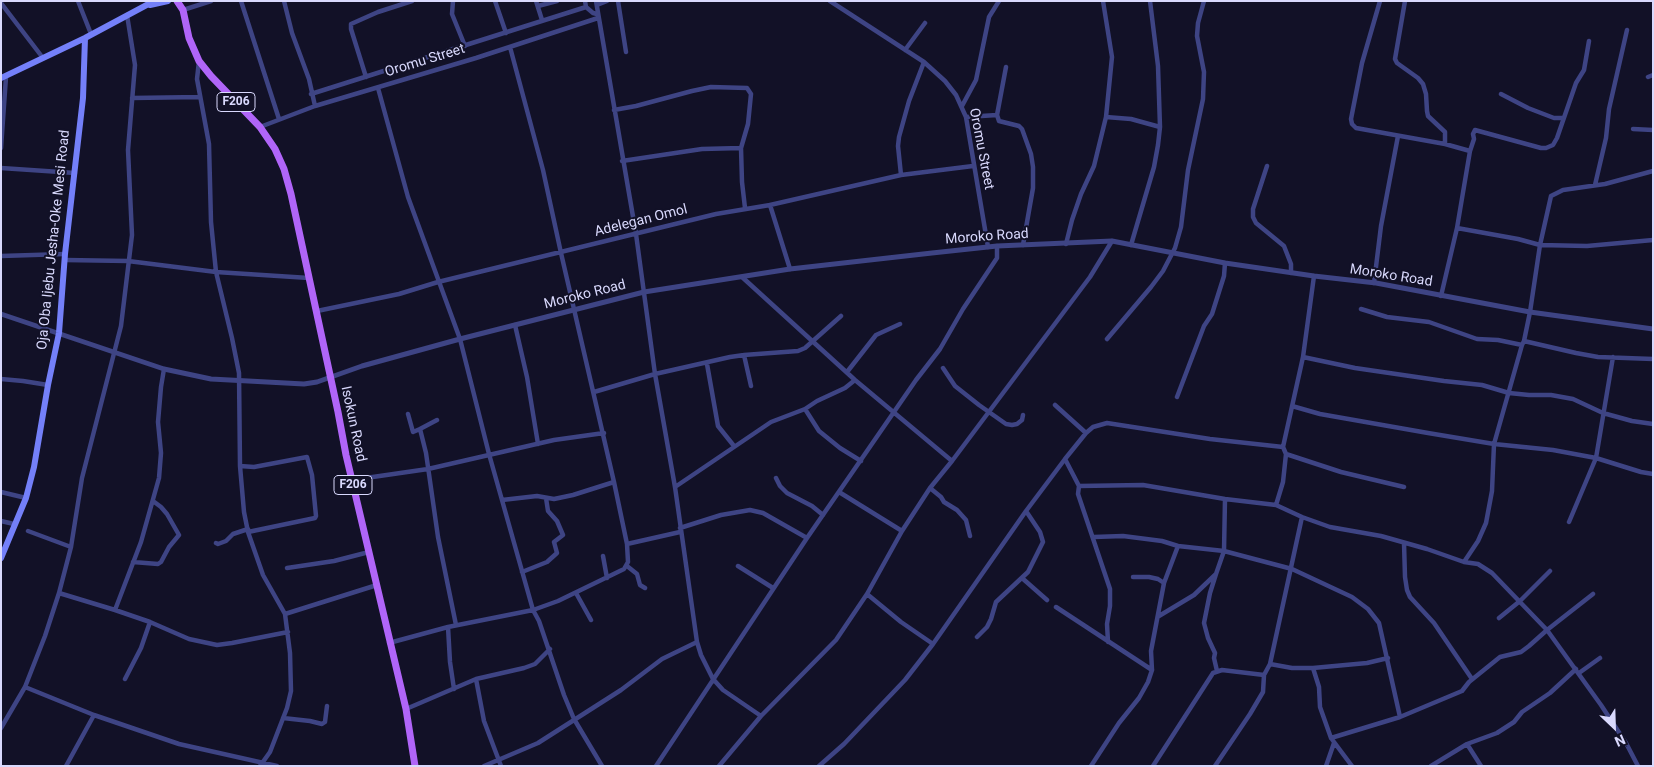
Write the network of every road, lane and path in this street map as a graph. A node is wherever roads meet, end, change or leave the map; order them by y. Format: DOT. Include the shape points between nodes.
graph roads {
  1 [pos="78,1"];
  2 [pos="168,1"];
  3 [pos="177,1"];
  4 [pos="184,1"];
  5 [pos="211,1"];
  6 [pos="241,1"];
  7 [pos="284,1"];
  8 [pos="412,1"];
  9 [pos="453,1"];
  10 [pos="495,1"];
  11 [pos="557,1"];
  12 [pos="606,1"];
  13 [pos="618,1"];
  14 [pos="830,1"];
  15 [pos="999,1"];
  16 [pos="1103,1"];
  17 [pos="1150,1"];
  18 [pos="1204,1"];
  19 [pos="1380,1"];
  20 [pos="1405,1"];
  21 [pos="1,3"];
  22 [pos="152,3"];
  23 [pos="596,3"];
  24 [pos="537,4"];
  25 [pos="586,4"];
  26 [pos="183,10"];
  27 [pos="127,15"];
  28 [pos="598,16"];
  29 [pos="542,20"];
  30 [pos="925,23"];
  31 [pos="1627,30"];
  32 [pos="506,33"];
  33 [pos="88,36"];
  34 [pos="1589,41"];
  35 [pos="465,46"];
  36 [pos="510,47"];
  37 [pos="905,50"];
  38 [pos="626,52"];
  39 [pos="43,58"];
  40 [pos="199,61"];
  41 [pos="924,62"];
  42 [pos="1006,67"];
  43 [pos="366,77"];
  44 [pos="3,78"];
  45 [pos="378,88"];
  46 [pos="311,94"];
  47 [pos="1501,94"];
  48 [pos="200,97"];
  49 [pos="132,98"];
  50 [pos="315,106"];
  51 [pos="962,106"];
  52 [pos="614,110"];
  53 [pos="997,116"];
  54 [pos="966,117"];
  55 [pos="1106,117"];
  56 [pos="1564,118"];
  57 [pos="279,119"];
  58 [pos="260,127"];
  59 [pos="1160,127"];
  60 [pos="1633,129"];
  61 [pos="1653,130"];
  62 [pos="1398,136"];
  63 [pos="1445,144"];
  64 [pos="1,148"];
  65 [pos="741,148"];
  66 [pos="1470,151"];
  67 [pos="622,161"];
  68 [pos="973,166"];
  69 [pos="1267,166"];
  70 [pos="1,168"];
  71 [pos="1653,171"];
  72 [pos="75,173"];
  73 [pos="901,175"];
  74 [pos="1595,185"];
  75 [pos="770,205"];
  76 [pos="745,208"];
  77 [pos="1457,228"];
  78 [pos="636,234"];
  79 [pos="1653,240"];
  80 [pos="1112,241"];
  81 [pos="1024,244"];
  82 [pos="1066,244"];
  83 [pos="1132,245"];
  84 [pos="1540,245"];
  85 [pos="997,246"];
  86 [pos="988,247"];
  87 [pos="561,253"];
  88 [pos="1171,253"];
  89 [pos="1,256"];
  90 [pos="65,257"];
  91 [pos="128,262"];
  92 [pos="1225,263"];
  93 [pos="790,269"];
  94 [pos="216,272"];
  95 [pos="1291,273"];
  96 [pos="1314,276"];
  97 [pos="742,277"];
  98 [pos="309,278"];
  99 [pos="438,282"];
  100 [pos="1374,283"];
  101 [pos="644,292"];
  102 [pos="1441,296"];
  103 [pos="574,309"];
  104 [pos="1361,310"];
  105 [pos="317,311"];
  106 [pos="1530,312"];
  107 [pos="1,314"];
  108 [pos="841,316"];
  109 [pos="515,324"];
  110 [pos="900,324"];
  111 [pos="1653,329"];
  112 [pos="58,333"];
  113 [pos="460,339"];
  114 [pos="1106,339"];
  115 [pos="813,340"];
  116 [pos="1523,343"];
  117 [pos="114,351"];
  118 [pos="744,355"];
  119 [pos="1303,357"];
  120 [pos="1613,357"];
  121 [pos="1653,359"];
  122 [pos="707,364"];
  123 [pos="943,368"];
  124 [pos="164,369"];
  125 [pos="847,372"];
  126 [pos="655,374"];
  127 [pos="330,378"];
  128 [pos="1,379"];
  129 [pos="855,380"];
  130 [pos="239,381"];
  131 [pos="48,385"];
  132 [pos="751,386"];
  133 [pos="594,392"];
  134 [pos="1509,393"];
  135 [pos="1177,397"];
  136 [pos="1055,405"];
  137 [pos="1292,406"];
  138 [pos="805,409"];
  139 [pos="988,412"];
  140 [pos="894,413"];
  141 [pos="1603,413"];
  142 [pos="408,414"];
  143 [pos="1023,415"];
  144 [pos="437,420"];
  145 [pos="1653,424"];
  146 [pos="420,429"];
  147 [pos="604,433"];
  148 [pos="1086,433"];
  149 [pos="538,444"];
  150 [pos="1494,444"];
  151 [pos="734,446"];
  152 [pos="1283,447"];
  153 [pos="489,454"];
  154 [pos="1286,454"];
  155 [pos="1596,458"];
  156 [pos="1065,459"];
  157 [pos="861,461"];
  158 [pos="952,461"];
  159 [pos="240,466"];
  160 [pos="428,469"];
  161 [pos="1653,474"];
  162 [pos="776,478"];
  163 [pos="352,480"];
  164 [pos="614,482"];
  165 [pos="1079,486"];
  166 [pos="674,487"];
  167 [pos="1404,487"];
  168 [pos="930,488"];
  169 [pos="1,492"];
  170 [pos="839,492"];
  171 [pos="26,498"];
  172 [pos="546,498"];
  173 [pos="1226,499"];
  174 [pos="502,500"];
  175 [pos="153,501"];
  176 [pos="1276,505"];
  177 [pos="1026,511"];
  178 [pos="823,515"];
  179 [pos="1302,518"];
  180 [pos="1,521"];
  181 [pos="1569,522"];
  182 [pos="14,524"];
  183 [pos="248,530"];
  184 [pos="680,530"];
  185 [pos="28,531"];
  186 [pos="902,531"];
  187 [pos="970,536"];
  188 [pos="1094,537"];
  189 [pos="806,538"];
  190 [pos="1404,543"];
  191 [pos="216,544"];
  192 [pos="627,544"];
  193 [pos="71,546"];
  194 [pos="1178,546"];
  195 [pos="1224,551"];
  196 [pos="369,552"];
  197 [pos="603,556"];
  198 [pos="1,558"];
  199 [pos="133,562"];
  200 [pos="1464,562"];
  201 [pos="627,566"];
  202 [pos="738,566"];
  203 [pos="287,568"];
  204 [pos="1292,569"];
  205 [pos="1550,571"];
  206 [pos="522,572"];
  207 [pos="1216,574"];
  208 [pos="1133,577"];
  209 [pos="607,578"];
  210 [pos="1022,578"];
  211 [pos="1164,583"];
  212 [pos="378,584"];
  213 [pos="645,588"];
  214 [pos="773,588"];
  215 [pos="59,593"];
  216 [pos="576,593"];
  217 [pos="867,594"];
  218 [pos="1593,594"];
  219 [pos="1046,600"];
  220 [pos="1520,601"];
  221 [pos="1056,607"];
  222 [pos="115,610"];
  223 [pos="533,610"];
  224 [pos="285,614"];
  225 [pos="1159,616"];
  226 [pos="1499,618"];
  227 [pos="591,620"];
  228 [pos="150,622"];
  229 [pos="456,625"];
  230 [pos="448,627"];
  231 [pos="1547,630"];
  232 [pos="288,632"];
  233 [pos="977,637"];
  234 [pos="697,642"];
  235 [pos="1108,642"];
  236 [pos="389,643"];
  237 [pos="933,644"];
  238 [pos="550,648"];
  239 [pos="1388,658"];
  240 [pos="1600,658"];
  241 [pos="1151,660"];
  242 [pos="1270,664"];
  243 [pos="1144,665"];
  244 [pos="1313,668"];
  245 [pos="1152,670"];
  246 [pos="1217,670"];
  247 [pos="1577,672"];
  248 [pos="1264,675"];
  249 [pos="125,679"];
  250 [pos="476,679"];
  251 [pos="713,679"];
  252 [pos="1472,679"];
  253 [pos="25,687"];
  254 [pos="454,689"];
  255 [pos="327,706"];
  256 [pos="406,709"];
  257 [pos="94,715"];
  258 [pos="761,716"];
  259 [pos="1400,717"];
  260 [pos="283,718"];
  261 [pos="574,719"];
  262 [pos="1,728"];
  263 [pos="1331,738"];
  264 [pos="1334,743"];
  265 [pos="1467,744"];
  266 [pos="498,760"];
  267 [pos="262,764"];
  268 [pos="1351,764"];
  269 [pos="66,766"];
  270 [pos="277,766"];
  271 [pos="415,766"];
  272 [pos="484,766"];
  273 [pos="501,766"];
  274 [pos="602,766"];
  275 [pos="656,766"];
  276 [pos="719,766"];
  277 [pos="819,766"];
  278 [pos="1090,766"];
  279 [pos="1152,766"];
  280 [pos="1215,766"];
  281 [pos="1326,766"];
  282 [pos="1345,766"];
  283 [pos="1430,766"];
  284 [pos="1481,766"];
  285 [pos="1638,766"];
  1 -- 33 [label="street"];
  2 -- 22 [label="main road"];
  3 -- 26 [label="main road, F206"];
  4 -- 26 [label="main road, F206"];
  5 -- 26 [label="street"];
  6 -- 57 [label="street"];
  7 -- 46 [label="street"];
  8 -- 43 [label="street" via="351,24"];
  9 -- 35 [label="street" via="452,14"];
  10 -- 32 [label="street"];
  11 -- 24 [label="street"];
  12 -- 23 [label="street"];
  13 -- 38 [label="street"];
  14 -- 37 [label="street, Oromu Street"];
  15 -- 51 [label="street" via="988,17 976,80"];
  16 -- 55 [label="street" via="1112,57"];
  17 -- 59 [label="street" via="1158,66"];
  18 -- 88 [label="street" via="1197,36 1204,72 1203,100 1188,170 1181,227"];
  19 -- 62 [label="street" via="1362,63 1351,119 1356,128"];
  20 -- 63 [label="street" via="1395,59 1423,84 1428,116 1445,132"];
  21 -- 39 [label="street"];
  22 -- 27 [label="main road"];
  23 -- 28 [label="street"];
  24 -- 29 [label="street"];
  25 -- 28 [label="street"];
  25 -- 29 [label="street"];
  26 -- 40 [label="main road, F206" via="189,38"];
  27 -- 33 [label="main road"];
  27 -- 49 [label="street" via="135,65"];
  28 -- 36 [label="street, Oromu Street"];
  28 -- 52 [label="street"];
  29 -- 32 [label="street"];
  30 -- 37 [label="street"];
  31 -- 74 [label="street"];
  32 -- 35 [label="street"];
  33 -- 39 [label="main road"];
  33 -- 72 [label="main road, Oja Oba Ijebu Jesha-Oke Mesi Road"];
  34 -- 56 [label="street" via="1584,70"];
  35 -- 43 [label="street"];
  36 -- 45 [label="street, Oromu Street"];
  36 -- 87 [label="street" via="536,140"];
  37 -- 41 [label="street, Oromu Street"];
  39 -- 44 [label="main road"];
  40 -- 48 [label="street"];
  40 -- 58 [label="main road, F206"];
  41 -- 51 [label="street, Oromu Street" via="945,81"];
  41 -- 73 [label="street" via="901,129 898,146"];
  42 -- 53 [label="street"];
  43 -- 46 [label="street"];
  44 -- 64 [label="street"];
  45 -- 50 [label="street, Oromu Street"];
  45 -- 99 [label="street" via="408,197"];
  46 -- 50 [label="street"];
  47 -- 56 [label="street" via="1554,118"];
  48 -- 49 [label="street"];
  48 -- 94 [label="street" via="209,144"];
  49 -- 91 [label="street" via="128,150 132,235"];
  50 -- 57 [label="street, Oromu Street"];
  51 -- 54 [label="street, Oromu Street"];
  52 -- 65 [label="street" via="711,87 747,88 751,94 748,124"];
  52 -- 67 [label="street"];
  53 -- 54 [label="street"];
  53 -- 81 [label="street" via="999,121 1022,129 1031,154 1033,188"];
  54 -- 68 [label="street, Oromu Street"];
  55 -- 59 [label="street" via="1131,119"];
  55 -- 82 [label="street" via="1094,166 1081,194"];
  56 -- 66 [label="street" via="1557,138 1546,148 1475,130"];
  57 -- 58 [label="street, Oromu Street"];
  58 -- 98 [label="main road, Isokun Road / F206" via="280,158"];
  59 -- 83 [label="street" via="1154,167"];
  60 -- 61 [label="street"];
  62 -- 63 [label="street"];
  62 -- 100 [label="street"];
  63 -- 66 [label="street"];
  65 -- 67 [label="street" via="702,149"];
  65 -- 76 [label="street"];
  66 -- 77 [label="street"];
  67 -- 78 [label="street"];
  68 -- 73 [label="street, Adelegan Omol"];
  68 -- 86 [label="street, Oromu Street"];
  69 -- 95 [label="street" via="1253,217 1284,246"];
  70 -- 72 [label="street"];
  71 -- 74 [label="street"];
  72 -- 90 [label="main road, Oja Oba Ijebu Jesha-Oke Mesi Road"];
  73 -- 75 [label="street, Adelegan Omol"];
  74 -- 84 [label="street" via="1563,190 1551,196"];
  75 -- 76 [label="street, Adelegan Omol"];
  75 -- 93 [label="street"];
  76 -- 78 [label="street, Adelegan Omol"];
  77 -- 84 [label="street"];
  77 -- 102 [label="street"];
  78 -- 87 [label="street, Adelegan Omol"];
  78 -- 101 [label="street"];
  79 -- 84 [label="street" via="1587,246"];
  80 -- 82 [label="street, Moroko Road"];
  80 -- 83 [label="street, Moroko Road"];
  80 -- 139 [label="street" via="1090,277"];
  81 -- 82 [label="street, Moroko Road"];
  81 -- 85 [label="street, Moroko Road"];
  83 -- 88 [label="street, Moroko Road"];
  84 -- 106 [label="street"];
  85 -- 86 [label="street, Moroko Road"];
  85 -- 140 [label="street" via="997,258 940,349"];
  86 -- 93 [label="street, Moroko Road"];
  87 -- 99 [label="street, Adelegan Omol"];
  87 -- 103 [label="street"];
  88 -- 92 [label="street, Moroko Road"];
  88 -- 114 [label="street" via="1152,288"];
  89 -- 90 [label="street"];
  90 -- 91 [label="street"];
  90 -- 112 [label="main road, Oja Oba Ijebu Jesha-Oke Mesi Road"];
  91 -- 94 [label="street"];
  91 -- 117 [label="street" via="121,326"];
  92 -- 95 [label="street, Moroko Road"];
  92 -- 135 [label="street" via="1212,314 1204,326"];
  93 -- 97 [label="street, Moroko Road"];
  94 -- 98 [label="street"];
  94 -- 130 [label="street"];
  95 -- 96 [label="street, Moroko Road"];
  96 -- 100 [label="street, Moroko Road"];
  96 -- 119 [label="street"];
  97 -- 101 [label="street, Moroko Road"];
  97 -- 115 [label="street"];
  98 -- 105 [label="main road, Isokun Road / F206"];
  99 -- 105 [label="street, Adelegan Omol" via="399,294"];
  99 -- 113 [label="street"];
  100 -- 102 [label="street, Moroko Road"];
  101 -- 103 [label="street, Moroko Road"];
  101 -- 126 [label="street"];
  102 -- 106 [label="street, Moroko Road"];
  103 -- 109 [label="street, Moroko Road"];
  103 -- 133 [label="street"];
  104 -- 116 [label="street" via="1429,322 1476,339"];
  105 -- 127 [label="main road, Isokun Road / F206"];
  106 -- 111 [label="street, Moroko Road"];
  106 -- 116 [label="street"];
  107 -- 112 [label="street, Moroko Road"];
  108 -- 115 [label="street"];
  109 -- 113 [label="street, Moroko Road"];
  109 -- 149 [label="street"];
  110 -- 125 [label="street" via="876,335"];
  112 -- 117 [label="street, Moroko Road"];
  112 -- 131 [label="main road, Oja Oba Ijebu Jesha-Oke Mesi Road"];
  113 -- 127 [label="street, Moroko Road"];
  113 -- 153 [label="street"];
  115 -- 118 [label="street" via="805,348 791,352"];
  115 -- 125 [label="street"];
  116 -- 120 [label="street"];
  116 -- 134 [label="street"];
  117 -- 124 [label="street, Moroko Road"];
  117 -- 193 [label="street" via="82,478"];
  118 -- 122 [label="street"];
  118 -- 132 [label="street"];
  119 -- 134 [label="street" via="1355,368 1482,385"];
  119 -- 137 [label="street"];
  120 -- 121 [label="street"];
  120 -- 141 [label="street"];
  122 -- 126 [label="street"];
  122 -- 151 [label="street" via="718,426"];
  123 -- 139 [label="street" via="955,386"];
  124 -- 130 [label="street, Moroko Road"];
  124 -- 175 [label="street" via="158,422 159,478"];
  125 -- 129 [label="street"];
  126 -- 133 [label="street"];
  126 -- 166 [label="street"];
  127 -- 130 [label="street, Moroko Road" via="304,384"];
  127 -- 163 [label="main road, Isokun Road / F206"];
  128 -- 131 [label="street"];
  129 -- 138 [label="street"];
  129 -- 140 [label="street"];
  130 -- 159 [label="street"];
  131 -- 171 [label="main road, Oja Oba Ijebu Jesha-Oke Mesi Road"];
  133 -- 147 [label="street"];
  134 -- 141 [label="street" via="1573,399"];
  134 -- 150 [label="street"];
  136 -- 148 [label="street"];
  137 -- 150 [label="street" via="1320,414"];
  137 -- 152 [label="street"];
  138 -- 151 [label="street" via="771,422"];
  138 -- 157 [label="street" via="819,431"];
  139 -- 143 [label="street" via="1012,426 1022,420"];
  139 -- 158 [label="street"];
  140 -- 157 [label="street"];
  140 -- 158 [label="street"];
  141 -- 145 [label="street"];
  141 -- 155 [label="street"];
  142 -- 146 [label="street" via="412,432"];
  144 -- 146 [label="street"];
  146 -- 160 [label="street"];
  147 -- 149 [label="street"];
  147 -- 164 [label="street"];
  148 -- 152 [label="street" via="1107,422"];
  148 -- 156 [label="street"];
  149 -- 153 [label="street"];
  150 -- 155 [label="street"];
  150 -- 200 [label="street" via="1492,491 1486,523"];
  151 -- 166 [label="street"];
  152 -- 154 [label="street"];
  153 -- 160 [label="street"];
  153 -- 174 [label="street"];
  154 -- 167 [label="street" via="1341,472"];
  154 -- 176 [label="street"];
  155 -- 161 [label="street"];
  155 -- 181 [label="street"];
  156 -- 165 [label="street"];
  156 -- 177 [label="street"];
  157 -- 170 [label="street"];
  158 -- 168 [label="street"];
  159 -- 183 [label="street"];
  159 -- 183 [label="street" via="254,467 307,457 312,475 315,518"];
  160 -- 163 [label="street"];
  160 -- 229 [label="street"];
  162 -- 178 [label="street" via="788,493"];
  163 -- 196 [label="main road, Isokun Road / F206"];
  164 -- 172 [label="street" via="573,495"];
  164 -- 192 [label="street"];
  165 -- 173 [label="street" via="1143,485"];
  165 -- 188 [label="street" via="1078,494"];
  166 -- 184 [label="street"];
  168 -- 186 [label="street"];
  168 -- 187 [label="street" via="966,520"];
  169 -- 171 [label="street"];
  170 -- 178 [label="street"];
  170 -- 186 [label="street"];
  171 -- 182 [label="main road, Oja Oba Ijebu Jesha-Oke Mesi Road"];
  172 -- 174 [label="street"];
  172 -- 206 [label="street" via="548,511 563,535 554,542 557,553 547,562"];
  173 -- 176 [label="street"];
  173 -- 195 [label="street"];
  174 -- 206 [label="street"];
  175 -- 199 [label="street"];
  175 -- 199 [label="street" via="167,514 179,535 158,564"];
  176 -- 179 [label="street"];
  177 -- 210 [label="street" via="1043,542"];
  177 -- 237 [label="street"];
  178 -- 189 [label="street"];
  179 -- 190 [label="street"];
  179 -- 204 [label="street"];
  180 -- 182 [label="street"];
  182 -- 198 [label="main road, Oja Oba Ijebu Jesha-Oke Mesi Road"];
  183 -- 191 [label="street"];
  183 -- 224 [label="street" via="263,575"];
  184 -- 189 [label="street" via="721,515 750,510 763,513"];
  184 -- 192 [label="street"];
  184 -- 234 [label="street"];
  185 -- 193 [label="street"];
  186 -- 217 [label="street"];
  188 -- 194 [label="street" via="1123,536"];
  188 -- 235 [label="street" via="1110,589"];
  189 -- 214 [label="street"];
  190 -- 200 [label="street"];
  190 -- 252 [label="street" via="1405,577 1410,597 1434,623"];
  192 -- 201 [label="street"];
  193 -- 215 [label="street"];
  194 -- 195 [label="street"];
  194 -- 211 [label="street"];
  195 -- 204 [label="street"];
  195 -- 207 [label="street"];
  196 -- 203 [label="street"];
  196 -- 212 [label="main road, Isokun Road / F206"];
  197 -- 209 [label="street"];
  199 -- 222 [label="street"];
  200 -- 220 [label="street" via="1487,569"];
  201 -- 209 [label="street"];
  201 -- 213 [label="street" via="638,574 640,585"];
  202 -- 214 [label="street"];
  204 -- 239 [label="street" via="1352,597 1368,609 1379,623"];
  204 -- 242 [label="street"];
  205 -- 220 [label="street"];
  206 -- 223 [label="street"];
  207 -- 225 [label="street" via="1194,595"];
  207 -- 246 [label="street" via="1204,623 1215,653"];
  208 -- 211 [label="street" via="1149,577"];
  209 -- 216 [label="street"];
  210 -- 219 [label="street"];
  210 -- 233 [label="street" via="996,602 987,627"];
  211 -- 225 [label="street"];
  212 -- 224 [label="street"];
  212 -- 236 [label="main road, Isokun Road / F206"];
  214 -- 251 [label="street"];
  215 -- 222 [label="street"];
  215 -- 253 [label="street"];
  216 -- 223 [label="street"];
  216 -- 227 [label="street"];
  217 -- 237 [label="street"];
  217 -- 258 [label="street" via="836,640"];
  218 -- 231 [label="street"];
  220 -- 226 [label="street"];
  220 -- 231 [label="street"];
  221 -- 235 [label="street"];
  222 -- 228 [label="street"];
  223 -- 229 [label="street"];
  223 -- 238 [label="street"];
  224 -- 232 [label="street"];
  225 -- 241 [label="street"];
  228 -- 232 [label="street" via="189,639 217,644"];
  228 -- 249 [label="street"];
  229 -- 230 [label="street"];
  230 -- 236 [label="street"];
  230 -- 254 [label="street"];
  231 -- 247 [label="street"];
  231 -- 252 [label="street" via="1521,652 1500,657"];
  232 -- 260 [label="street" via="291,690"];
  234 -- 251 [label="street"];
  234 -- 261 [label="street" via="662,659 621,690"];
  235 -- 243 [label="street"];
  236 -- 256 [label="main road, Isokun Road / F206"];
  237 -- 277 [label="street" via="905,680"];
  238 -- 250 [label="street" via="535,664"];
  238 -- 261 [label="street"];
  239 -- 244 [label="street"];
  239 -- 259 [label="street"];
  240 -- 247 [label="street"];
  241 -- 243 [label="street"];
  241 -- 245 [label="street"];
  242 -- 244 [label="street"];
  242 -- 248 [label="street"];
  243 -- 245 [label="street"];
  244 -- 263 [label="street" via="1319,687 1320,707"];
  245 -- 278 [label="street" via="1139,698"];
  246 -- 248 [label="street"];
  246 -- 279 [label="street"];
  247 -- 265 [label="street" via="1522,712 1514,722 1497,733"];
  247 -- 285 [label="street"];
  248 -- 280 [label="street" via="1262,692 1256,704"];
  250 -- 254 [label="street"];
  250 -- 266 [label="street" via="484,721"];
  251 -- 258 [label="street" via="723,690"];
  251 -- 275 [label="street"];
  252 -- 259 [label="street" via="1462,691"];
  253 -- 257 [label="street"];
  253 -- 262 [label="street"];
  254 -- 256 [label="street"];
  255 -- 260 [label="street" via="322,724"];
  256 -- 271 [label="main road, Isokun Road / F206"];
  257 -- 267 [label="street" via="180,744"];
  257 -- 269 [label="street"];
  258 -- 276 [label="street"];
  259 -- 263 [label="street"];
  260 -- 267 [label="street"];
  261 -- 266 [label="street" via="538,743"];
  261 -- 274 [label="street"];
  263 -- 264 [label="street"];
  264 -- 268 [label="street"];
  264 -- 281 [label="street"];
  265 -- 283 [label="street"];
  265 -- 284 [label="street"];
  266 -- 272 [label="street"];
  266 -- 273 [label="street"];
  267 -- 270 [label="street"];
  268 -- 282 [label="street"];
}
